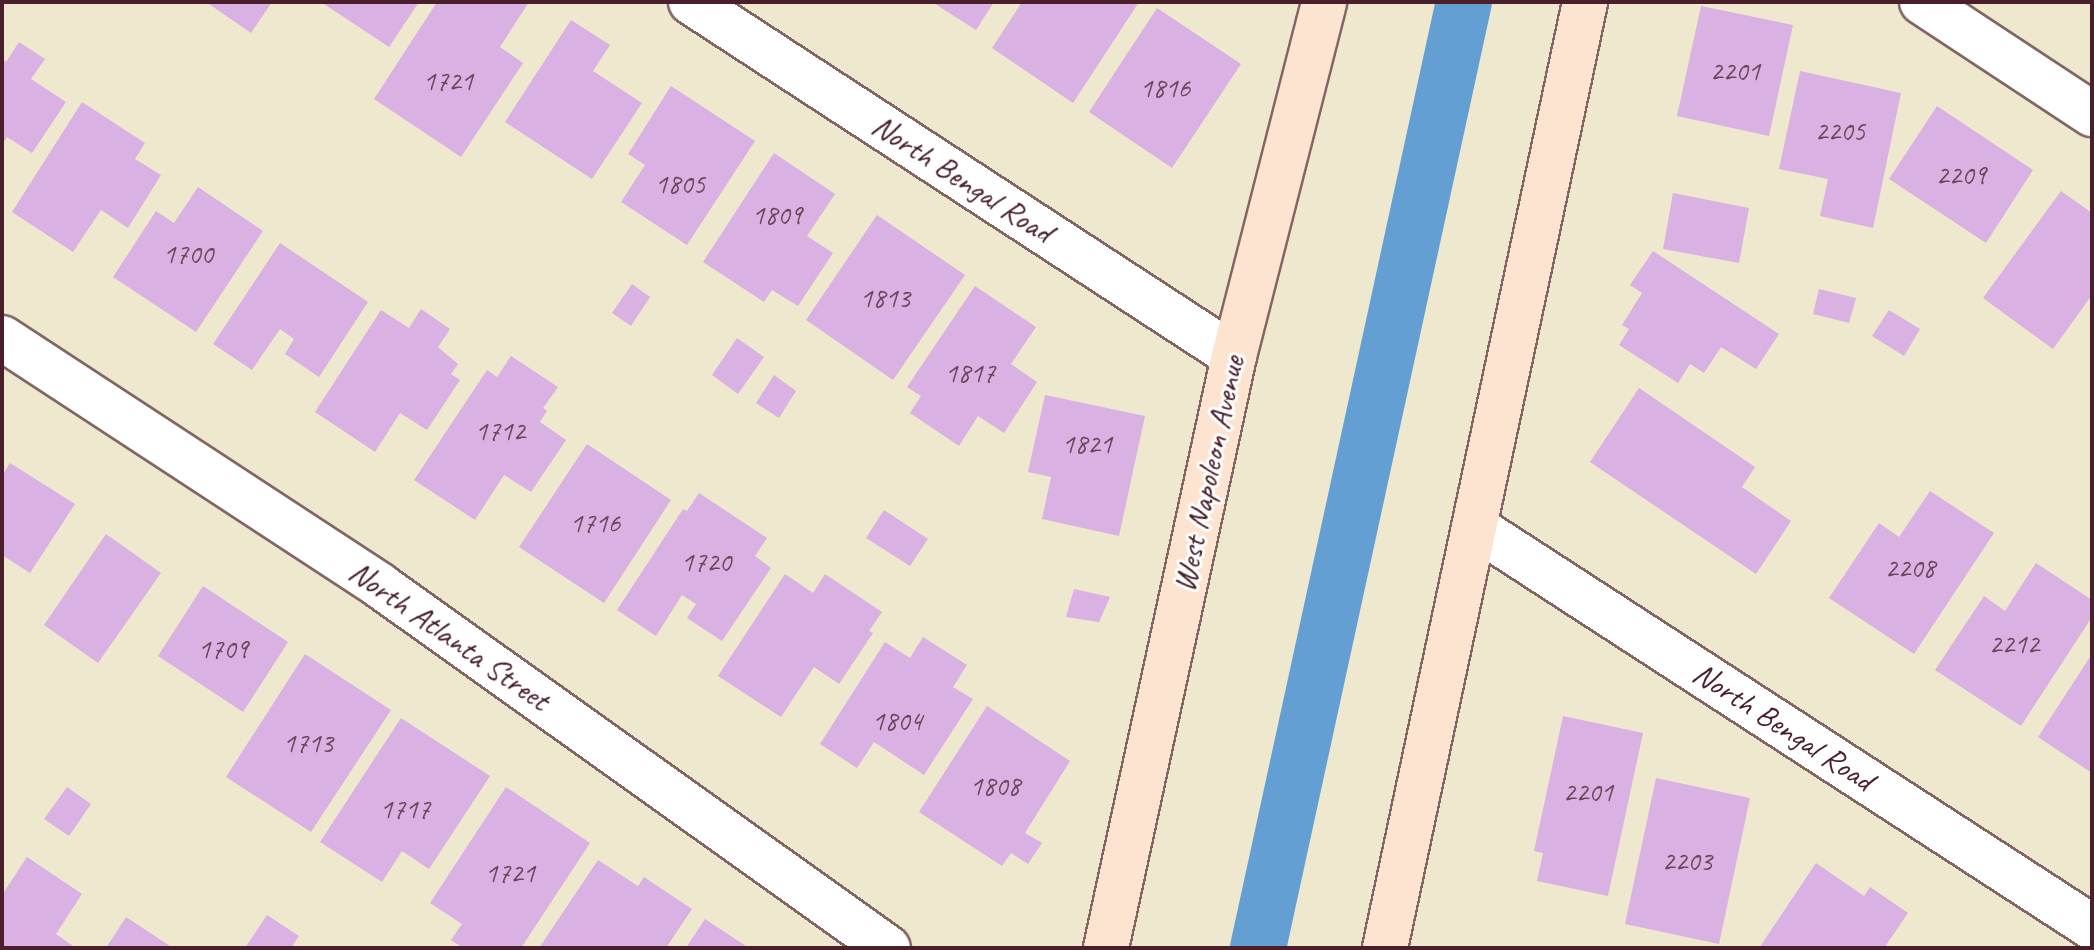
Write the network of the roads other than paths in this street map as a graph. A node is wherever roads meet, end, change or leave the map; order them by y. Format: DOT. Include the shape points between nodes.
graph roads {
  1 [pos="691,2"];
  2 [pos="1324,2"];
  3 [pos="1585,2"];
  4 [pos="1922,2"];
  5 [pos="2092,114"];
  6 [pos="2,338"];
  7 [pos="1234,356"];
  8 [pos="1475,527"];
  9 [pos="2092,927"];
  10 [pos="888,948"];
  11 [pos="1106,948"];
  12 [pos="1385,948"];
  1 -- 7 [label="street, North Bengal Road"];
  2 -- 7 [label="main road, West Napoleon Avenue"];
  3 -- 8 [label="main road"];
  4 -- 5 [label="street"];
  6 -- 10 [label="street, North Atlanta Street" via="379,585"];
  7 -- 11 [label="main road, West Napoleon Avenue"];
  8 -- 9 [label="street, North Bengal Road"];
  8 -- 12 [label="main road"];
}
